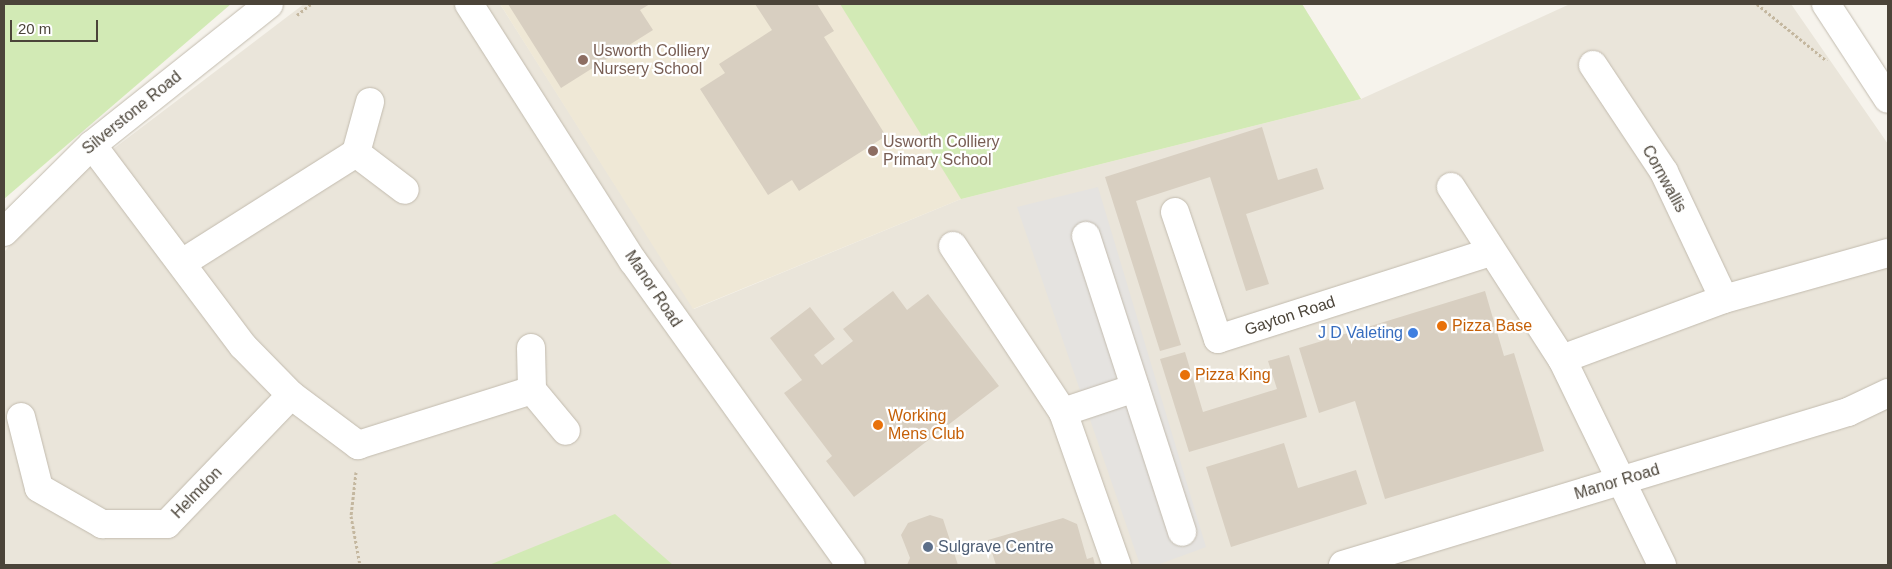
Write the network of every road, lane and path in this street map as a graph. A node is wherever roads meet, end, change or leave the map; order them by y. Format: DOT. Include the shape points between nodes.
graph roads {
  1 [pos="268,4"];
  2 [pos="468,4"];
  3 [pos="1757,4"];
  4 [pos="1826,4"];
  5 [pos="1593,65"];
  6 [pos="1832,65"];
  7 [pos="1888,99"];
  8 [pos="370,102"];
  9 [pos="92,144"];
  10 [pos="356,153"];
  11 [pos="1451,186"];
  12 [pos="405,190"];
  13 [pos="1175,212"];
  14 [pos="4,232"];
  15 [pos="1086,236"];
  16 [pos="953,246"];
  17 [pos="1491,252"];
  18 [pos="1888,253"];
  19 [pos="182,263"];
  20 [pos="1724,299"];
  21 [pos="531,348"];
  22 [pos="1562,359"];
  23 [pos="1135,388"];
  24 [pos="532,390"];
  25 [pos="1888,393"];
  26 [pos="291,396"];
  27 [pos="1063,412"];
  28 [pos="21,417"];
  29 [pos="566,431"];
  30 [pos="358,445"];
  31 [pos="1620,481"];
  32 [pos="1182,532"];
  33 [pos="360,565"];
  34 [pos="850,565"];
  35 [pos="1117,565"];
  36 [pos="1343,565"];
  37 [pos="1662,565"];
  1 -- 9 [label="street, Silverstone Road"];
  2 -- 34 [label="street, Manor Road" via="633,262"];
  3 -- 6 [label="path"];
  4 -- 7 [label="street"];
  5 -- 20 [label="street, Cornwallis" via="1664,172"];
  8 -- 10 [label="street"];
  9 -- 14 [label="street, Silverstone Road"];
  9 -- 19 [label="street"];
  10 -- 12 [label="street"];
  10 -- 19 [label="street"];
  11 -- 17 [label="street"];
  13 -- 17 [label="street, Gayton Road" via="1218,339"];
  15 -- 23 [label="street"];
  16 -- 27 [label="street"];
  17 -- 22 [label="street"];
  18 -- 20 [label="street"];
  19 -- 26 [label="street" via="243,346"];
  20 -- 22 [label="street"];
  21 -- 24 [label="street"];
  22 -- 31 [label="street"];
  23 -- 27 [label="street"];
  23 -- 32 [label="street"];
  24 -- 29 [label="street"];
  24 -- 30 [label="street"];
  25 -- 31 [label="street, Manor Road" via="1848,412"];
  26 -- 28 [label="street, Helmdon" via="167,524 102,524 38,488"];
  26 -- 30 [label="street"];
  27 -- 35 [label="street"];
  30 -- 33 [label="path" via="351,516"];
  31 -- 36 [label="street, Manor Road"];
  31 -- 37 [label="street"];
}
